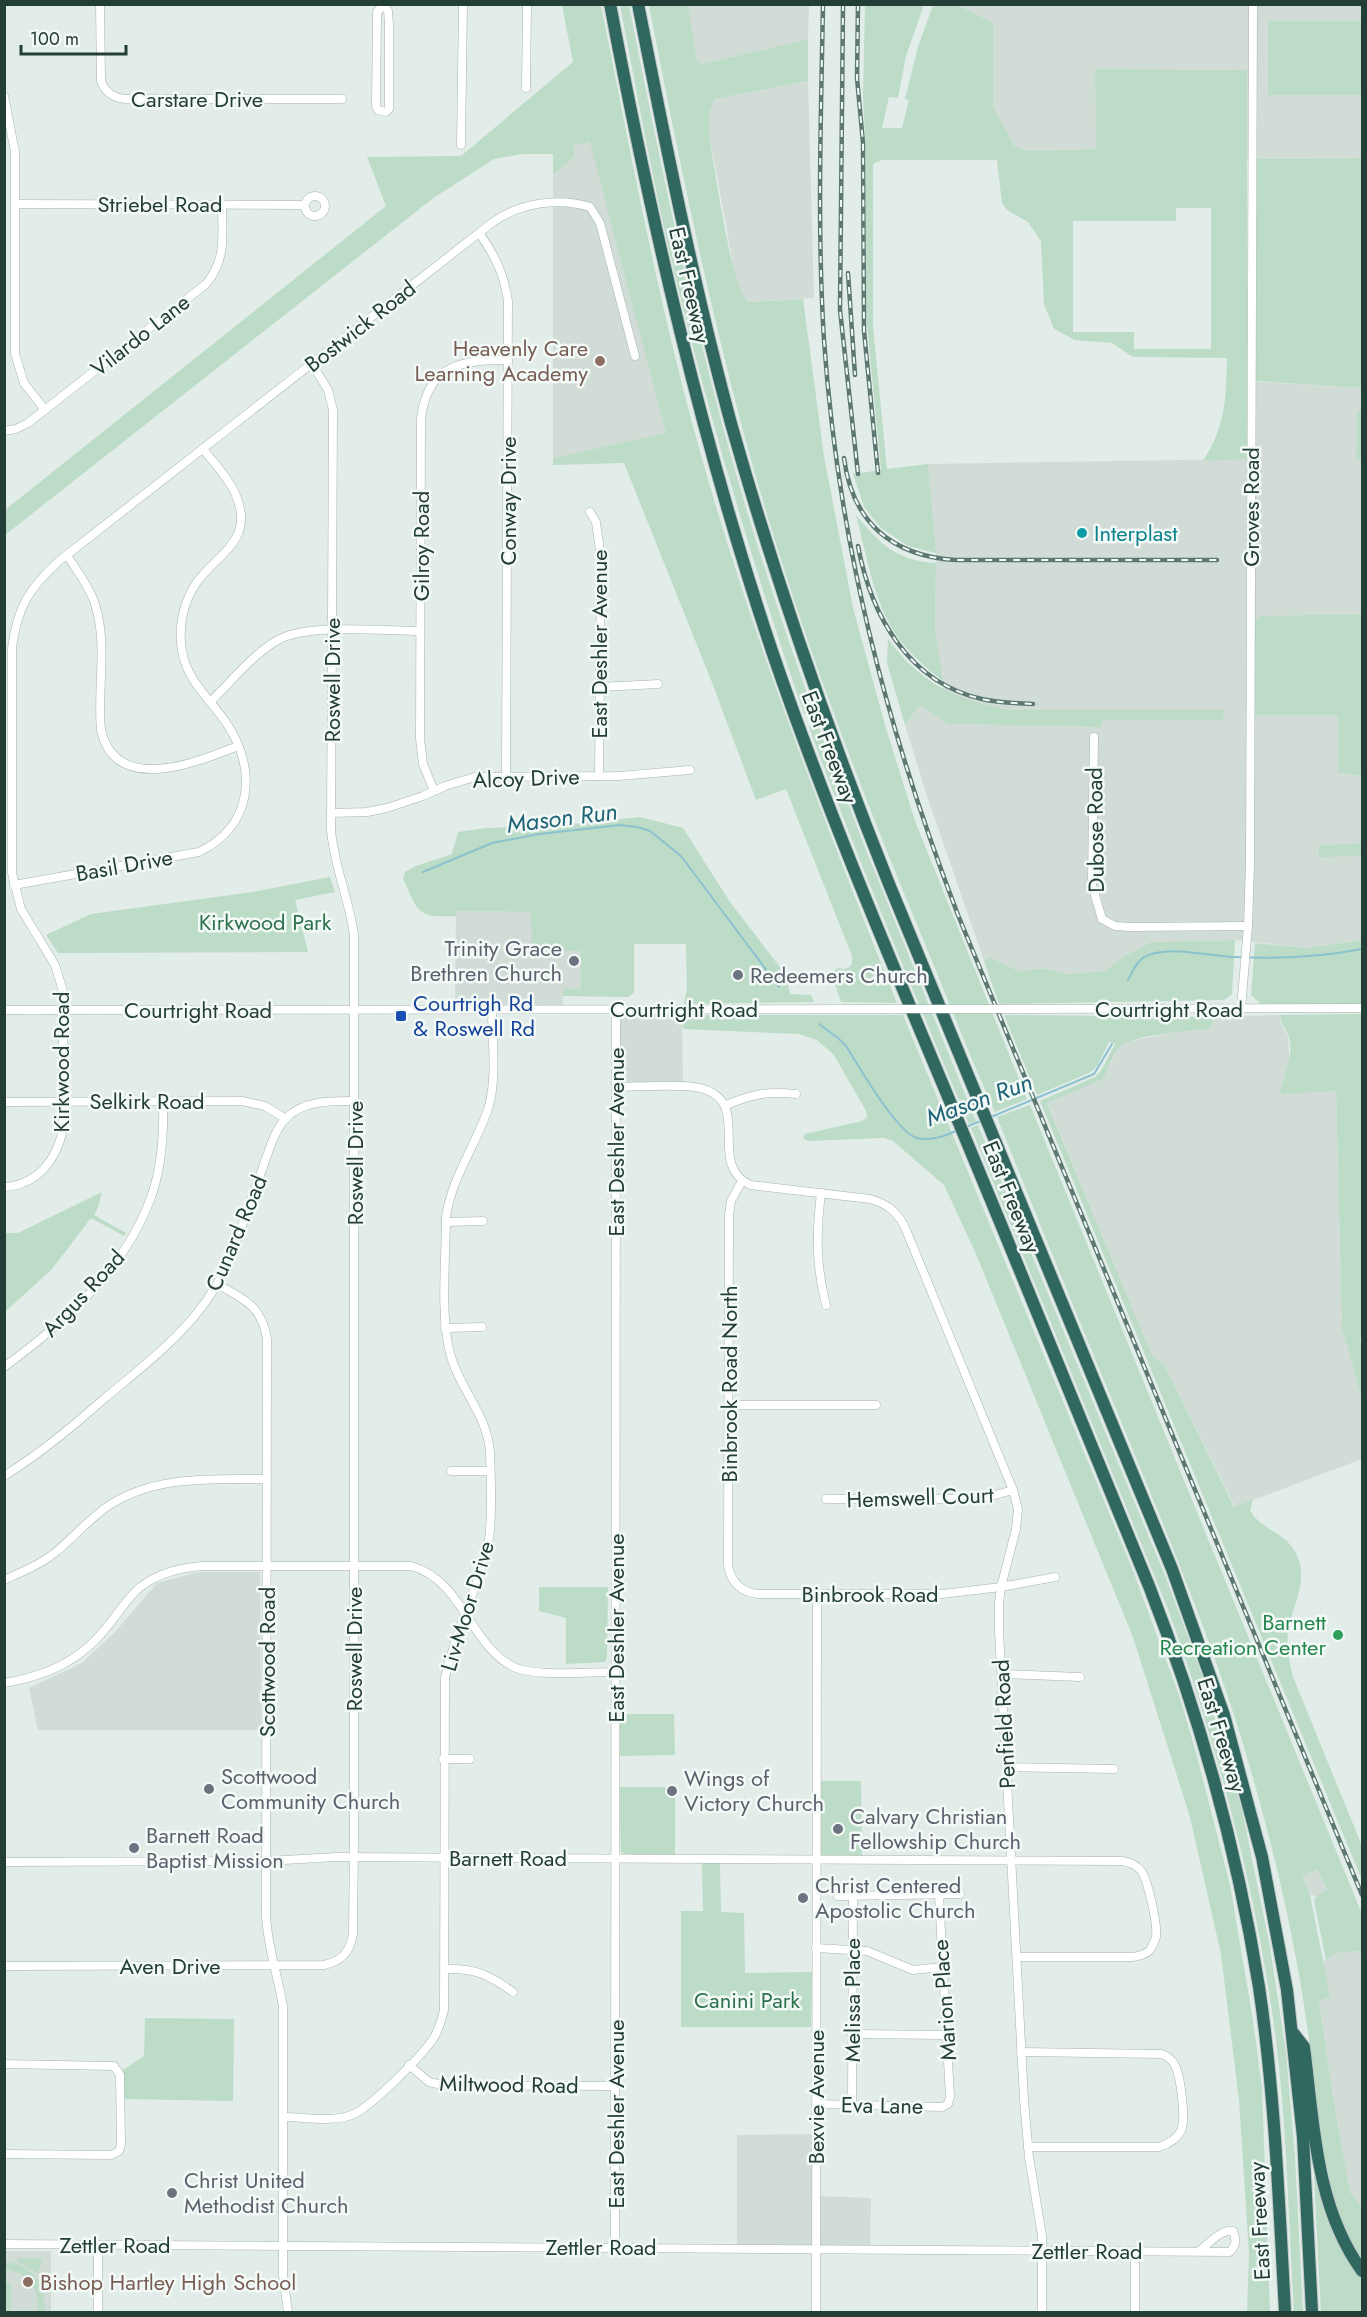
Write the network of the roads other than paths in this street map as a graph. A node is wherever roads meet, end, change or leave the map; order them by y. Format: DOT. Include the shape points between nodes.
graph roads {
  1 [pos="100,4"];
  2 [pos="462,4"];
  3 [pos="527,4"];
  4 [pos="610,4"];
  5 [pos="638,4"];
  6 [pos="1253,4"];
  7 [pos="384,5"];
  8 [pos="526,88"];
  9 [pos="4,96"];
  10 [pos="342,99"];
  11 [pos="461,145"];
  12 [pos="15,204"];
  13 [pos="222,204"];
  14 [pos="306,205"];
  15 [pos="479,233"];
  16 [pos="635,357"];
  17 [pos="508,360"];
  18 [pos="312,364"];
  19 [pos="45,410"];
  20 [pos="4,431"];
  21 [pos="203,449"];
  22 [pos="590,512"];
  23 [pos="67,555"];
  24 [pos="28,595"];
  25 [pos="332,631"];
  26 [pos="420,631"];
  27 [pos="658,684"];
  28 [pos="600,687"];
  29 [pos="210,702"];
  30 [pos="1094,737"];
  31 [pos="238,746"];
  32 [pos="690,770"];
  33 [pos="506,776"];
  34 [pos="599,776"];
  35 [pos="434,791"];
  36 [pos="331,813"];
  37 [pos="14,885"];
  38 [pos="1248,926"];
  39 [pos="1362,1008"];
  40 [pos="354,1009"];
  41 [pos="616,1009"];
  42 [pos="1241,1009"];
  43 [pos="4,1010"];
  44 [pos="63,1010"];
  45 [pos="492,1010"];
  46 [pos="616,1087"];
  47 [pos="796,1094"];
  48 [pos="64,1101"];
  49 [pos="163,1101"];
  50 [pos="355,1101"];
  51 [pos="4,1102"];
  52 [pos="726,1106"];
  53 [pos="286,1119"];
  54 [pos="742,1181"];
  55 [pos="4,1187"];
  56 [pos="821,1193"];
  57 [pos="483,1221"];
  58 [pos="446,1222"];
  59 [pos="218,1284"];
  60 [pos="826,1305"];
  61 [pos="482,1327"];
  62 [pos="445,1328"];
  63 [pos="4,1367"];
  64 [pos="729,1405"];
  65 [pos="876,1405"];
  66 [pos="451,1471"];
  67 [pos="490,1471"];
  68 [pos="4,1476"];
  69 [pos="267,1479"];
  70 [pos="1013,1490"];
  71 [pos="826,1499"];
  72 [pos="267,1566"];
  73 [pos="354,1566"];
  74 [pos="1055,1577"];
  75 [pos="4,1580"];
  76 [pos="1001,1587"];
  77 [pos="740,1588"];
  78 [pos="817,1594"];
  79 [pos="465,1613"];
  80 [pos="615,1672"];
  81 [pos="1002,1674"];
  82 [pos="1080,1677"];
  83 [pos="4,1683"];
  84 [pos="444,1759"];
  85 [pos="470,1759"];
  86 [pos="1007,1767"];
  87 [pos="1114,1770"];
  88 [pos="353,1857"];
  89 [pos="443,1857"];
  90 [pos="617,1858"];
  91 [pos="816,1859"];
  92 [pos="1012,1860"];
  93 [pos="267,1861"];
  94 [pos="4,1862"];
  95 [pos="939,1894"];
  96 [pos="960,1894"];
  97 [pos="838,1896"];
  98 [pos="853,1896"];
  99 [pos="816,1948"];
  100 [pos="852,1948"];
  101 [pos="1017,1957"];
  102 [pos="335,1963"];
  103 [pos="4,1966"];
  104 [pos="275,1966"];
  105 [pos="942,1967"];
  106 [pos="446,1969"];
  107 [pos="513,1992"];
  108 [pos="1293,2031"];
  109 [pos="852,2034"];
  110 [pos="947,2035"];
  111 [pos="1022,2052"];
  112 [pos="4,2064"];
  113 [pos="409,2065"];
  114 [pos="616,2086"];
  115 [pos="816,2104"];
  116 [pos="948,2104"];
  117 [pos="852,2105"];
  118 [pos="284,2117"];
  119 [pos="1028,2147"];
  120 [pos="4,2154"];
  121 [pos="4,2244"];
  122 [pos="98,2245"];
  123 [pos="284,2246"];
  124 [pos="615,2247"];
  125 [pos="816,2249"];
  126 [pos="1042,2250"];
  127 [pos="1135,2251"];
  128 [pos="1198,2252"];
  129 [pos="1362,2271"];
  130 [pos="98,2313"];
  131 [pos="288,2313"];
  132 [pos="816,2313"];
  133 [pos="1042,2313"];
  134 [pos="1134,2313"];
  135 [pos="1285,2313"];
  136 [pos="1312,2313"];
  1 -- 10 [label="street, Carstare Drive" via="101,81 113,96"];
  2 -- 11 [label="street"];
  3 -- 8 [label="street"];
  4 -- 135 [label="highway, East Freeway" via="673,306 728,512 773,654 892,964 1166,1628 1194,1710 1246,1914 1265,2036"];
  5 -- 108 [label="highway, East Freeway" via="699,296 773,565 852,790 1209,1668 1262,1857"];
  6 -- 38 [label="street, Groves Road"];
  7 -- 7 [label="street" via="389,24 386,112 376,106 377,12"];
  9 -- 12 [label="street" via="15,152"];
  12 -- 13 [label="street, Striebel Road"];
  12 -- 19 [label="street" via="15,354 24,383"];
  13 -- 14 [label="street, Striebel Road"];
  13 -- 19 [label="street, Vilardo Lane" via="221,258 212,277"];
  15 -- 16 [label="street, Bostwick Road" via="519,208 543,203 579,203 590,207 600,223"];
  15 -- 17 [label="street, Conway Drive" via="494,253 506,285"];
  15 -- 18 [label="street, Bostwick Road"];
  17 -- 26 [label="street, Gilroy Road" via="469,361 449,368 428,389 423,405"];
  17 -- 33 [label="street, Conway Drive"];
  18 -- 21 [label="street, Bostwick Road"];
  18 -- 25 [label="street, Roswell Drive" via="328,390 333,410"];
  19 -- 20 [label="street, Vilardo Lane" via="28,423"];
  21 -- 23 [label="street, Bostwick Road"];
  21 -- 29 [label="street" via="231,485 241,517 230,549 198,581 183,612 180,637 184,660 197,687"];
  22 -- 28 [label="street, East Deshler Avenue" via="596,522 601,558"];
  23 -- 24 [label="street, Bostwick Road"];
  23 -- 31 [label="street" via="96,605 101,642 101,730 112,754 135,767 175,768"];
  24 -- 37 [label="street, Kirkwood Road" via="19,611 12,648"];
  25 -- 26 [label="street"];
  25 -- 29 [label="street" via="298,632 276,641"];
  25 -- 36 [label="street, Roswell Drive"];
  26 -- 35 [label="street, Gilroy Road" via="420,746"];
  27 -- 28 [label="street"];
  28 -- 34 [label="street, East Deshler Avenue"];
  29 -- 31 [label="street"];
  30 -- 38 [label="street, Dubose Road" via="1092,885 1102,919 1115,926 1130,927"];
  31 -- 37 [label="street, Basil Drive" via="245,776 242,805 228,832 210,846 188,855"];
  32 -- 34 [label="street, Alcoy Drive"];
  33 -- 34 [label="street, Alcoy Drive"];
  33 -- 35 [label="street, Alcoy Drive" via="469,778"];
  35 -- 36 [label="street, Alcoy Drive" via="387,808"];
  36 -- 40 [label="street, Roswell Drive" via="333,852 354,935"];
  37 -- 44 [label="street, Kirkwood Road" via="25,917 55,965 63,991"];
  38 -- 42 [label="street, Groves Road"];
  39 -- 42 [label="street, Courtright Road"];
  40 -- 44 [label="street, Courtright Road"];
  40 -- 45 [label="street, Courtright Road"];
  40 -- 50 [label="street, Roswell Drive"];
  41 -- 42 [label="street, Courtright Road, bridge"];
  41 -- 45 [label="street, Courtright Road"];
  41 -- 46 [label="street, East Deshler Avenue"];
  43 -- 44 [label="street, Courtright Road"];
  44 -- 48 [label="street, Kirkwood Road"];
  45 -- 58 [label="street, Liv-Moor Drive" via="489,1103 456,1179"];
  46 -- 52 [label="street" via="698,1087 714,1092"];
  46 -- 80 [label="street, East Deshler Avenue"];
  47 -- 52 [label="street" via="750,1095"];
  48 -- 49 [label="street, Selkirk Road"];
  48 -- 51 [label="street, Selkirk Road"];
  48 -- 55 [label="street, Kirkwood Road" via="60,1145 52,1160 28,1182"];
  49 -- 53 [label="street, Selkirk Road" via="253,1103"];
  49 -- 63 [label="street, Argus Road" via="159,1165 150,1200 134,1234 115,1264 79,1304"];
  50 -- 53 [label="street" via="314,1103"];
  50 -- 73 [label="street, Roswell Drive"];
  52 -- 54 [label="street" via="729,1155 733,1170"];
  53 -- 59 [label="street, Cunard Road" via="274,1139"];
  54 -- 56 [label="street"];
  54 -- 64 [label="street, Binbrook Road North" via="731,1201 729,1215"];
  56 -- 60 [label="street" via="816,1243 818,1276"];
  56 -- 70 [label="street, Penfield Road" via="885,1203 896,1212"];
  57 -- 58 [label="street"];
  58 -- 62 [label="street, Liv-Moor Drive"];
  59 -- 68 [label="street, Cunard Road" via="201,1311 171,1343 34,1458"];
  59 -- 69 [label="street, Scottwood Road" via="255,1308 266,1331"];
  61 -- 62 [label="street"];
  62 -- 67 [label="street, Liv-Moor Drive" via="453,1362 486,1431"];
  64 -- 65 [label="street"];
  64 -- 77 [label="street, Binbrook Road North" via="728,1565 732,1580"];
  66 -- 67 [label="street"];
  67 -- 79 [label="street, Liv-Moor Drive" via="488,1543"];
  69 -- 72 [label="street, Scottwood Road"];
  69 -- 75 [label="street" via="166,1482 137,1492 108,1506 55,1553"];
  70 -- 71 [label="street, Hemswell Court" via="981,1499"];
  70 -- 76 [label="street, Penfield Road" via="1018,1509 1016,1529"];
  72 -- 73 [label="street"];
  72 -- 83 [label="street" via="196,1566 149,1581 90,1646 76,1656 49,1671"];
  72 -- 93 [label="street, Scottwood Road"];
  73 -- 79 [label="street" via="420,1569 441,1582"];
  73 -- 88 [label="street, Roswell Drive"];
  74 -- 76 [label="street, Binbrook Road"];
  76 -- 78 [label="street, Binbrook Road" via="942,1594"];
  76 -- 81 [label="street, Penfield Road"];
  77 -- 78 [label="street, Binbrook Road" via="758,1594"];
  78 -- 91 [label="street, Bexvie Avenue"];
  79 -- 80 [label="street" via="499,1656 517,1668"];
  79 -- 84 [label="street, Liv-Moor Drive" via="445,1678"];
  80 -- 90 [label="street, East Deshler Avenue"];
  81 -- 82 [label="street"];
  81 -- 86 [label="street, Penfield Road"];
  84 -- 85 [label="street"];
  84 -- 89 [label="street, Liv-Moor Drive"];
  86 -- 87 [label="street"];
  86 -- 92 [label="street, Penfield Road"];
  88 -- 89 [label="street, Barnett Road"];
  88 -- 93 [label="street, Barnett Road"];
  88 -- 102 [label="street, Roswell Drive" via="351,1946"];
  89 -- 90 [label="street, Barnett Road"];
  89 -- 106 [label="street, Liv-Moor Drive"];
  90 -- 91 [label="street, Barnett Road"];
  90 -- 114 [label="street, East Deshler Avenue"];
  91 -- 92 [label="street, Barnett Road"];
  91 -- 99 [label="street, Bexvie Avenue"];
  92 -- 101 [label="street, Penfield Road"];
  92 -- 101 [label="street, Barnett Road" via="1122,1860 1135,1865 1145,1878 1156,1926 1151,1949 1132,1958"];
  93 -- 94 [label="street, Barnett Road"];
  93 -- 104 [label="street, Scottwood Road" via="267,1930"];
  95 -- 96 [label="street"];
  95 -- 98 [label="street"];
  95 -- 105 [label="street, Marion Place"];
  97 -- 98 [label="street"];
  98 -- 100 [label="street, Melissa Place"];
  99 -- 100 [label="street"];
  99 -- 115 [label="street, Bexvie Avenue"];
  100 -- 105 [label="street" via="913,1970"];
  100 -- 109 [label="street, Melissa Place"];
  101 -- 111 [label="street, Penfield Road"];
  102 -- 104 [label="street, Aven Drive"];
  103 -- 104 [label="street, Aven Drive"];
  104 -- 118 [label="street, Scottwood Road" via="282,2007"];
  105 -- 110 [label="street, Marion Place"];
  106 -- 107 [label="street" via="487,1974"];
  106 -- 113 [label="street, Liv-Moor Drive" via="441,2024 430,2043"];
  108 -- 129 [label="highway" via="1304,2047 1316,2148 1327,2198 1338,2228"];
  108 -- 136 [label="highway, East Freeway"];
  109 -- 110 [label="street"];
  109 -- 117 [label="street, Melissa Place"];
  110 -- 116 [label="street, Marion Place"];
  111 -- 119 [label="street, Penfield Road"];
  111 -- 119 [label="street" via="1155,2053 1172,2060 1178,2072 1184,2114 1177,2137 1152,2148"];
  112 -- 120 [label="street" via="116,2068 120,2075 121,2110 121,2144 117,2153"];
  113 -- 114 [label="street, Miltwood Road" via="429,2082 442,2085"];
  113 -- 118 [label="street, Liv-Moor Drive" via="355,2114 335,2118"];
  114 -- 124 [label="street, East Deshler Avenue"];
  115 -- 117 [label="street, Eva Lane"];
  115 -- 125 [label="street, Bexvie Avenue"];
  116 -- 117 [label="street, Eva Lane"];
  118 -- 123 [label="street, Scottwood Road"];
  119 -- 126 [label="street, Penfield Road"];
  121 -- 122 [label="street, Zettler Road"];
  122 -- 123 [label="street, Zettler Road"];
  122 -- 130 [label="street"];
  123 -- 124 [label="street, Zettler Road"];
  123 -- 131 [label="street, Scottwood Road"];
  124 -- 125 [label="street, Zettler Road"];
  125 -- 126 [label="street, Zettler Road"];
  125 -- 132 [label="street, Bexvie Avenue"];
  126 -- 127 [label="street, Zettler Road"];
  126 -- 133 [label="street, Penfield Road"];
  127 -- 128 [label="street, Zettler Road"];
  127 -- 134 [label="street"];
  128 -- 128 [label="street, Zettler Road" via="1230,2252 1236,2246 1233,2231 1222,2233"];
}
